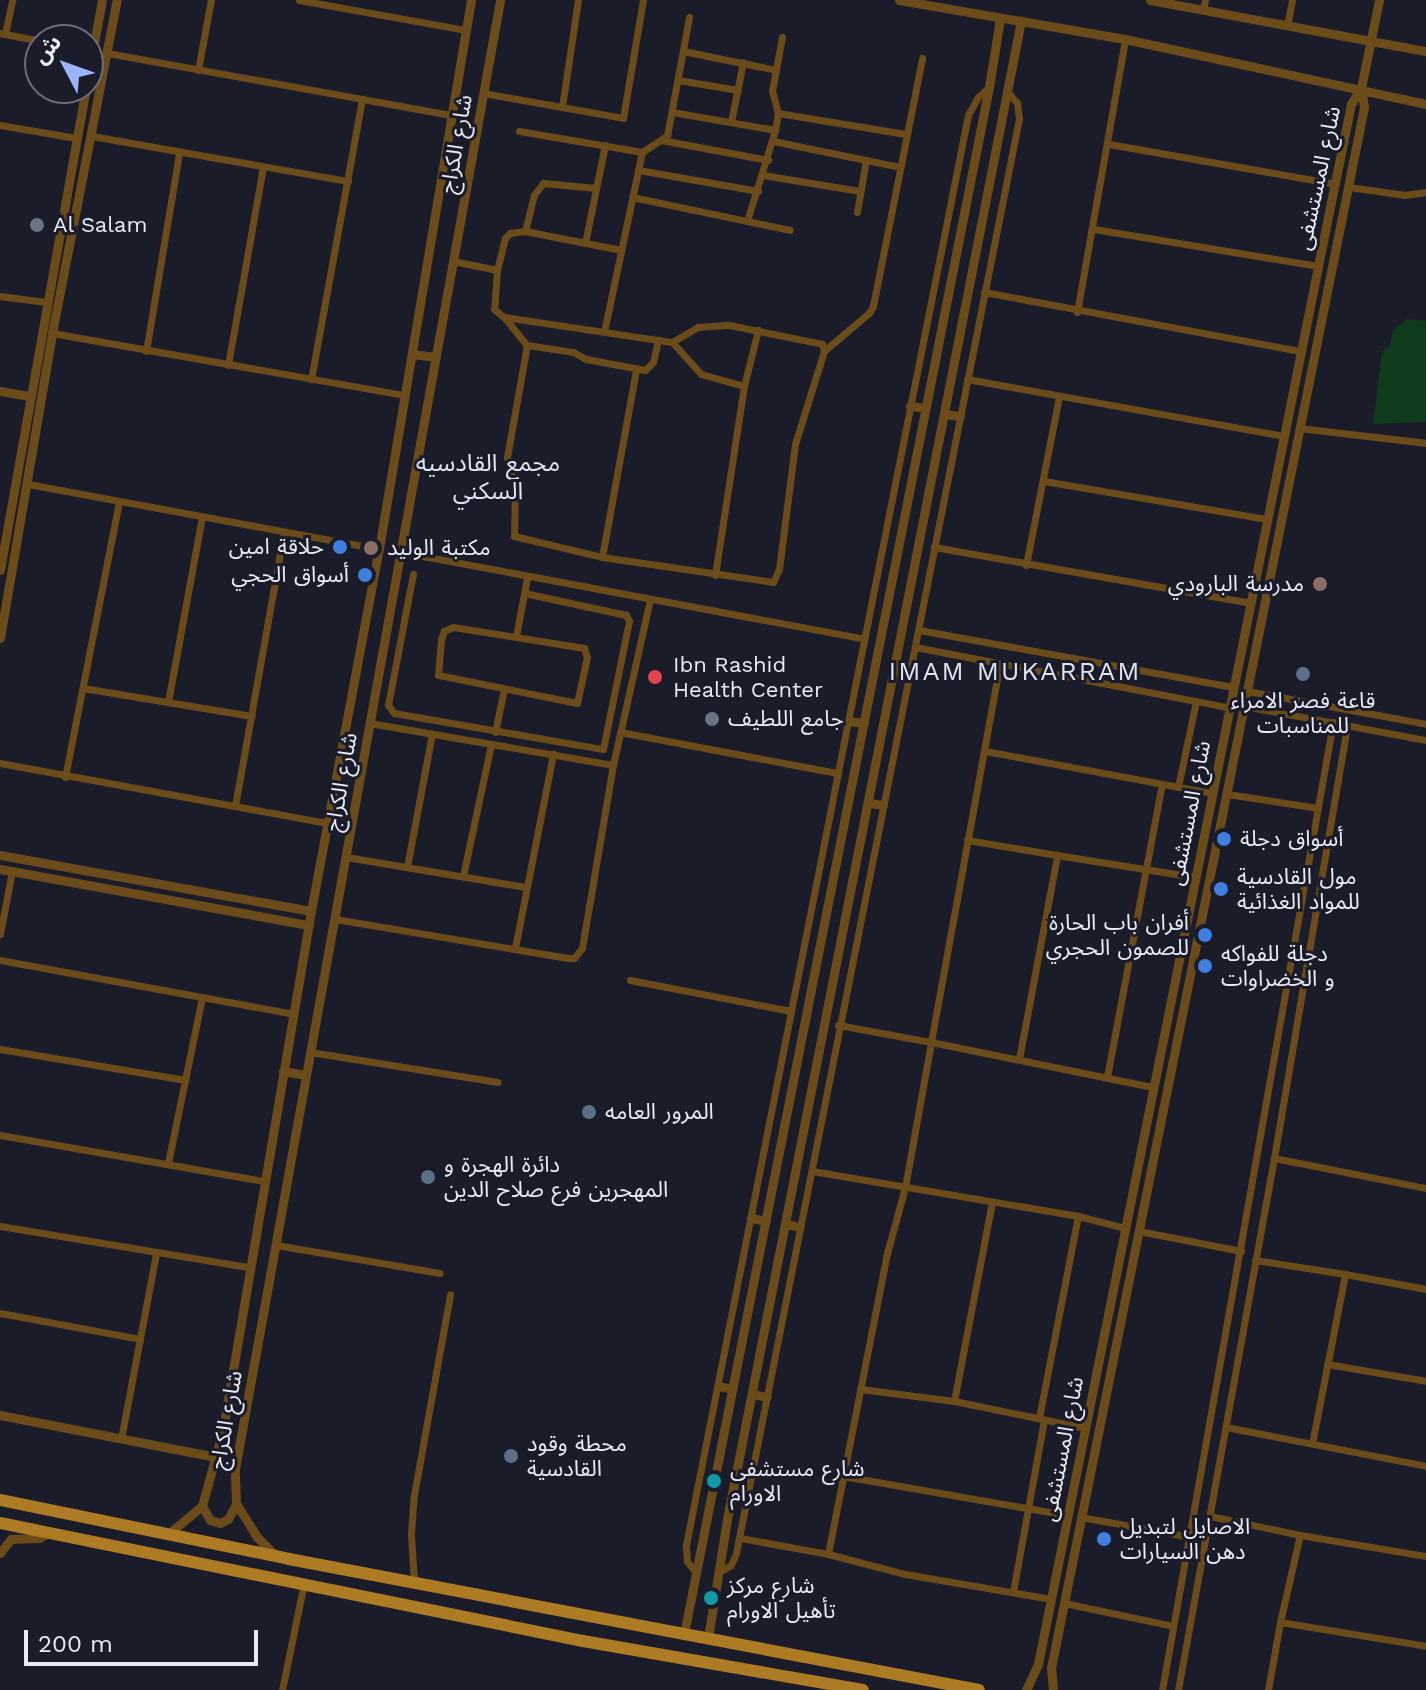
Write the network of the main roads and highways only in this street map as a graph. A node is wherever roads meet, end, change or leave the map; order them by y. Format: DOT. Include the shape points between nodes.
graph roads {
  1 [pos="0,1500"];
  2 [pos="0,1523"];
  3 [pos="863,1690"];
  4 [pos="979,1690"];
  1 -- 4 [label="main road"];
  2 -- 3 [label="main road" via="583,1641"];
}
